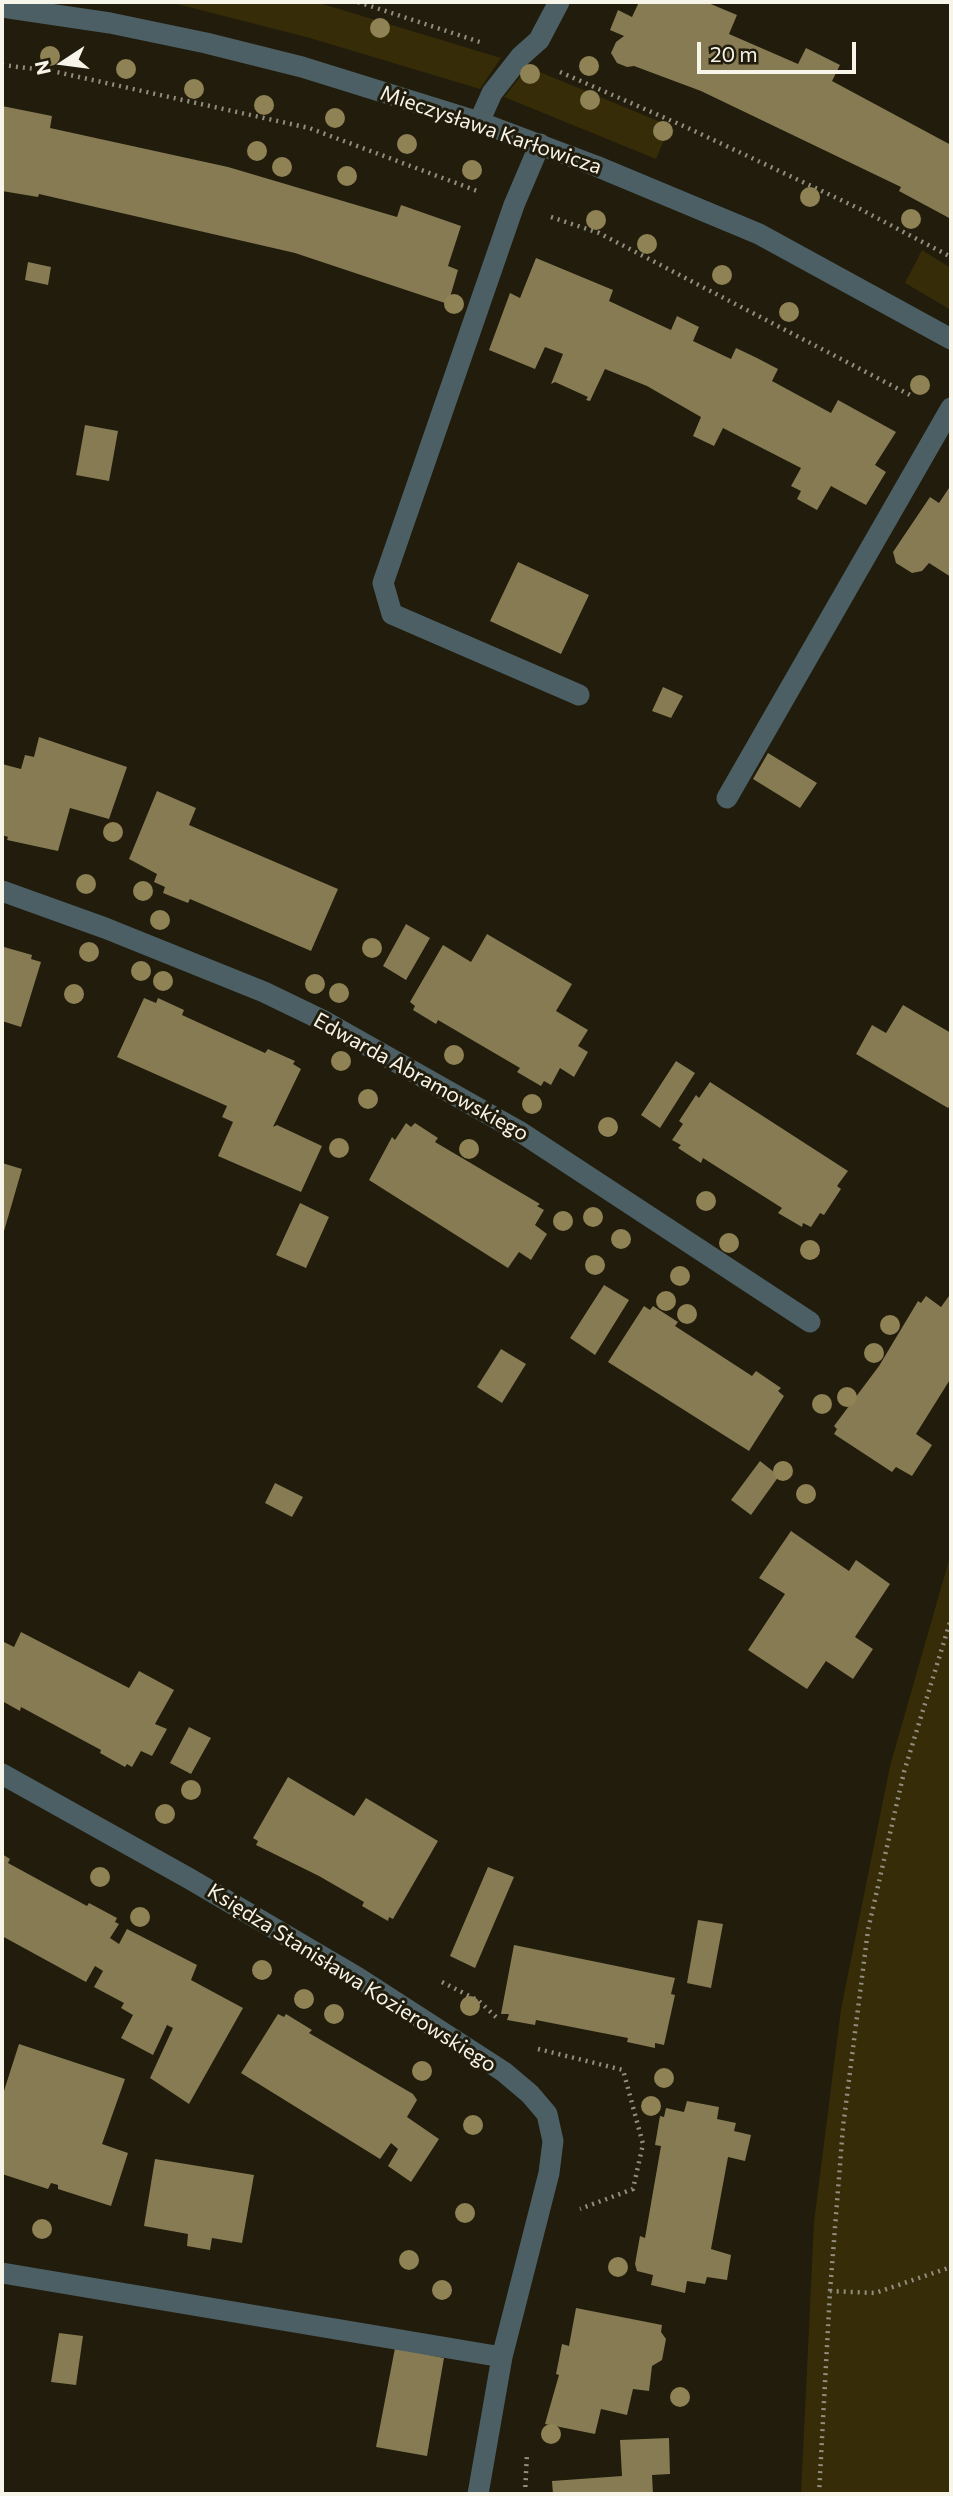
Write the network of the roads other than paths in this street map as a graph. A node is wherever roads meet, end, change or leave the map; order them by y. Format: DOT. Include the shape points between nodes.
graph roads {
  1 [pos="559,2"];
  2 [pos="2,7"];
  3 [pos="480,122"];
  4 [pos="540,144"];
  5 [pos="951,339"];
  6 [pos="949,411"];
  7 [pos="579,695"];
  8 [pos="727,798"];
  9 [pos="2,891"];
  10 [pos="810,1322"];
  11 [pos="2,1774"];
  12 [pos="2,2273"];
  13 [pos="502,2357"];
  14 [pos="478,2494"];
  1 -- 3 [label="street" via="538,40 492,93"];
  2 -- 3 [label="street, Mieczysława Karłowicza" via="206,43 302,67"];
  3 -- 4 [label="street, Mieczysława Karłowicza"];
  4 -- 5 [label="street, Mieczysława Karłowicza" via="759,234"];
  4 -- 7 [label="street" via="514,205 383,583 393,614"];
  6 -- 8 [label="street"];
  9 -- 10 [label="street, Edwarda Abramowskiego" via="252,987 322,1020 522,1133"];
  11 -- 13 [label="street, Księdza Stanisława Kozierowskiego" via="357,1977 504,2072 530,2094 547,2115 553,2141 549,2174"];
  12 -- 13 [label="street"];
  13 -- 14 [label="street, Księdza Stanisława Kozierowskiego"];
}
